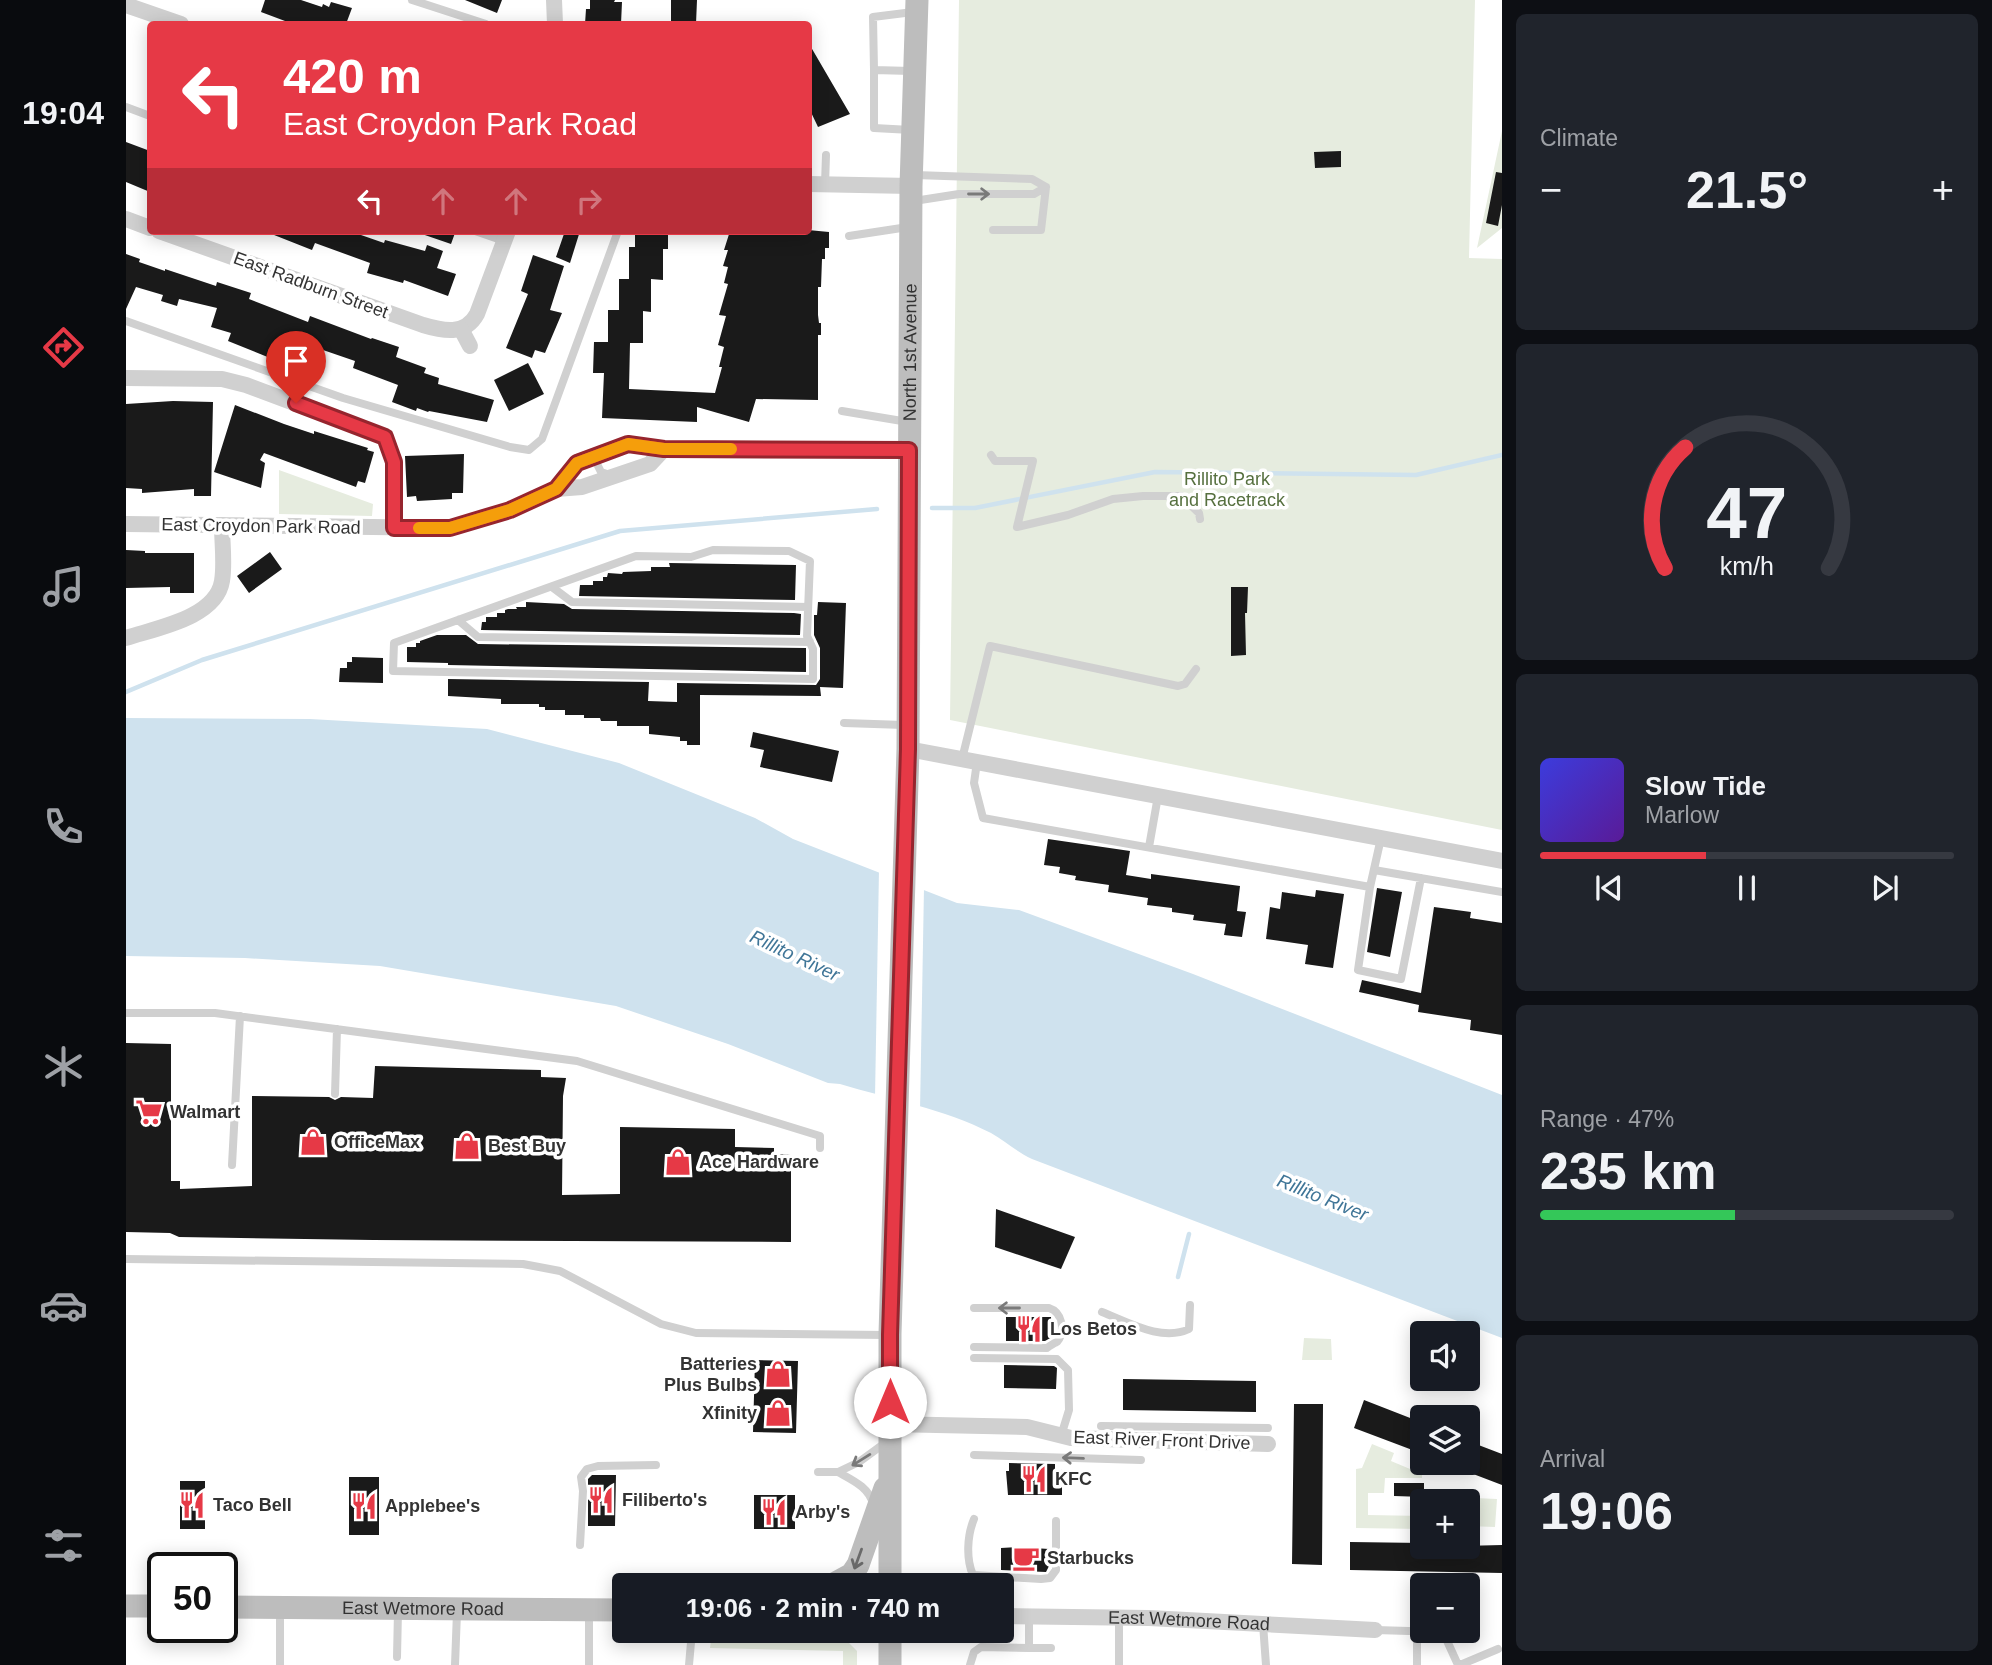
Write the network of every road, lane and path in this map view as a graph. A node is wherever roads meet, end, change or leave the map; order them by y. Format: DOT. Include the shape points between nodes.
graph roads {
  1 [pos="412,0"];
  2 [pos="554,0"];
  3 [pos="126,5"];
  4 [pos="916,6"];
  5 [pos="172,21"];
  6 [pos="477,21"];
  7 [pos="555,21"];
  8 [pos="874,70"];
  9 [pos="914,71"];
  10 [pos="126,107"];
  11 [pos="147,115"];
  12 [pos="912,130"];
  13 [pos="826,155"];
  14 [pos="817,184"];
  15 [pos="911,187"];
  16 [pos="1046,187"];
  17 [pos="126,219"];
  18 [pos="147,227"];
  19 [pos="911,227"];
  20 [pos="993,230"];
  21 [pos="170,235"];
  22 [pos="617,235"];
  23 [pos="506,236"];
  24 [pos="849,236"];
  25 [pos="126,321"];
  26 [pos="463,328"];
  27 [pos="470,346"];
  28 [pos="126,378"];
  29 [pos="842,411"];
  30 [pos="909,422"];
  31 [pos="664,449"];
  32 [pos="909,450"];
  33 [pos="599,454"];
  34 [pos="991,454"];
  35 [pos="615,476"];
  36 [pos="556,489"];
  37 [pos="1200,519"];
  38 [pos="126,524"];
  39 [pos="222,525"];
  40 [pos="394,528"];
  41 [pos="552,587"];
  42 [pos="808,607"];
  43 [pos="458,620"];
  44 [pos="126,638"];
  45 [pos="810,642"];
  46 [pos="1196,669"];
  47 [pos="844,723"];
  48 [pos="908,725"];
  49 [pos="908,749"];
  50 [pos="970,760"];
  51 [pos="1158,796"];
  52 [pos="1381,838"];
  53 [pos="1149,847"];
  54 [pos="1502,861"];
  55 [pos="1374,870"];
  56 [pos="1421,878"];
  57 [pos="1370,887"];
  58 [pos="1502,892"];
  59 [pos="126,1013"];
  60 [pos="240,1016"];
  61 [pos="337,1029"];
  62 [pos="335,1094"];
  63 [pos="820,1147"];
  64 [pos="232,1164"];
  65 [pos="126,1259"];
  66 [pos="1190,1305"];
  67 [pos="974,1308"];
  68 [pos="1102,1312"];
  69 [pos="890,1335"];
  70 [pos="974,1347"];
  71 [pos="974,1358"];
  72 [pos="1101,1426"];
  73 [pos="890,1432"];
  74 [pos="1061,1436"];
  75 [pos="1268,1436"];
  76 [pos="974,1455"];
  77 [pos="1141,1460"];
  78 [pos="656,1465"];
  79 [pos="818,1472"];
  80 [pos="838,1472"];
  81 [pos="890,1475"];
  82 [pos="875,1514"];
  83 [pos="974,1519"];
  84 [pos="1056,1521"];
  85 [pos="580,1545"];
  86 [pos="853,1573"];
  87 [pos="890,1573"];
  88 [pos="126,1606"];
  89 [pos="147,1606"];
  90 [pos="238,1607"];
  91 [pos="280,1608"];
  92 [pos="398,1608"];
  93 [pos="457,1609"];
  94 [pos="589,1609"];
  95 [pos="612,1610"];
  96 [pos="1014,1616"];
  97 [pos="1029,1616"];
  98 [pos="1119,1617"];
  99 [pos="1263,1624"];
  100 [pos="1375,1630"];
  101 [pos="1410,1631"];
  102 [pos="691,1643"];
  103 [pos="890,1643"];
  104 [pos="1416,1643"];
  105 [pos="1448,1643"];
  106 [pos="1029,1648"];
  107 [pos="1051,1648"];
  108 [pos="1497,1649"];
  109 [pos="397,1657"];
  110 [pos="280,1665"];
  111 [pos="455,1665"];
  112 [pos="589,1665"];
  113 [pos="689,1665"];
  114 [pos="890,1665"];
  115 [pos="970,1665"];
  116 [pos="1119,1665"];
  117 [pos="1266,1665"];
  118 [pos="1417,1665"];
  119 [pos="1459,1665"];
  1 -- 6 [label="lane"];
  2 -- 7 [label="street"];
  3 -- 5 [label="street"];
  4 -- 8 [label="lane" via="873,17"];
  4 -- 9 [label="main road, North 1st Avenue"];
  8 -- 9 [label="lane"];
  8 -- 12 [label="lane" via="874,128"];
  9 -- 12 [label="main road, North 1st Avenue"];
  10 -- 11 [label="lane"];
  12 -- 15 [label="main road, North 1st Avenue"];
  13 -- 14 [label="lane"];
  14 -- 15 [label="street"];
  15 -- 16 [label="lane" via="1031,179"];
  15 -- 16 [label="lane, one-way" via="959,194 1034,194"];
  15 -- 19 [label="main road, North 1st Avenue"];
  16 -- 20 [label="lane" via="1041,230"];
  17 -- 18 [label="street"];
  19 -- 24 [label="lane"];
  19 -- 30 [label="main road, North 1st Avenue"];
  21 -- 26 [label="street, East Radburn Street" via="423,325 442,330"];
  22 -- 25 [label="lane" via="542,439 529,450 343,398"];
  23 -- 26 [label="street" via="477,314"];
  26 -- 27 [label="street"];
  28 -- 40 [label="street" via="222,379 385,437 394,462"];
  29 -- 30 [label="lane"];
  30 -- 32 [label="main road, North 1st Avenue"];
  31 -- 32 [label="street, East Croydon Park Road"];
  31 -- 33 [label="street, East Croydon Park Road" via="628,444"];
  31 -- 35 [label="street, East Croydon Park Road" via="650,464"];
  32 -- 48 [label="main road, North 1st Avenue"];
  33 -- 35 [label="lane" via="596,462 601,472"];
  33 -- 36 [label="street, East Croydon Park Road" via="577,463"];
  34 -- 37 [label="lane" via="995,461 1033,461 1017,527 1114,499 1143,496 1181,496"];
  35 -- 36 [label="street, East Croydon Park Road" via="582,487"];
  36 -- 40 [label="street, East Croydon Park Road" via="510,510 450,528"];
  38 -- 39 [label="street, East Croydon Park Road"];
  39 -- 40 [label="street, East Croydon Park Road"];
  39 -- 44 [label="street" via="222,583 206,608"];
  41 -- 42 [label="lane" via="572,602"];
  41 -- 42 [label="lane" via="636,556 789,551 810,561"];
  41 -- 43 [label="lane"];
  42 -- 45 [label="lane"];
  43 -- 45 [label="lane" via="478,637"];
  43 -- 45 [label="lane" via="394,643 393,671 813,680"];
  46 -- 50 [label="lane" via="1178,686 990,646"];
  47 -- 48 [label="lane"];
  48 -- 49 [label="main road, North 1st Avenue"];
  49 -- 50 [label="street"];
  49 -- 69 [label="main road, North 1st Avenue"];
  50 -- 51 [label="street"];
  50 -- 53 [label="lane" via="983,818"];
  51 -- 52 [label="street"];
  51 -- 53 [label="lane"];
  52 -- 54 [label="street"];
  52 -- 55 [label="lane"];
  53 -- 57 [label="lane"];
  55 -- 56 [label="lane"];
  55 -- 57 [label="lane"];
  56 -- 57 [label="lane" via="1401,979 1358,970"];
  56 -- 58 [label="lane"];
  59 -- 60 [label="lane"];
  60 -- 61 [label="lane"];
  60 -- 64 [label="lane"];
  61 -- 62 [label="lane"];
  61 -- 63 [label="lane" via="577,1061 820,1136"];
  65 -- 69 [label="lane" via="523,1264 560,1271 661,1324 696,1333"];
  66 -- 68 [label="lane" via="1189,1329 1181,1333 1154,1332"];
  70 -- 67 [label="lane, one-way" via="1047,1348 1061,1332 1061,1316 1049,1308"];
  69 -- 73 [label="main road, North 1st Avenue"];
  71 -- 74 [label="lane" via="1057,1359 1068,1370 1069,1410"];
  72 -- 75 [label="lane"];
  73 -- 74 [label="street, East River Front Drive" via="1027,1427"];
  73 -- 80 [label="lane, one-way" via="859,1462"];
  73 -- 81 [label="main road, North 1st Avenue"];
  74 -- 75 [label="street, East River Front Drive"];
  77 -- 76 [label="lane, one-way"];
  78 -- 85 [label="lane" via="587,1469 581,1478"];
  79 -- 80 [label="lane"];
  80 -- 82 [label="lane" via="871,1495"];
  81 -- 82 [label="main road"];
  81 -- 87 [label="main road, North 1st Avenue"];
  82 -- 86 [label="main road, one-way"];
  83 -- 84 [label="lane" via="968,1564 973,1575 1041,1579 1050,1578 1056,1570"];
  88 -- 89 [label="main road"];
  90 -- 91 [label="main road, East Wetmore Road"];
  91 -- 92 [label="main road, East Wetmore Road"];
  91 -- 110 [label="lane"];
  92 -- 93 [label="main road, East Wetmore Road"];
  92 -- 109 [label="lane"];
  93 -- 94 [label="main road, East Wetmore Road"];
  93 -- 111 [label="lane"];
  94 -- 95 [label="main road, East Wetmore Road"];
  94 -- 112 [label="lane"];
  96 -- 97 [label="street, East Wetmore Road"];
  97 -- 98 [label="street, East Wetmore Road"];
  97 -- 106 [label="lane"];
  98 -- 99 [label="street, East Wetmore Road"];
  98 -- 116 [label="lane"];
  99 -- 100 [label="street, East Wetmore Road"];
  99 -- 117 [label="lane"];
  100 -- 101 [label="lane"];
  102 -- 113 [label="lane"];
  103 -- 114 [label="main road"];
  104 -- 118 [label="lane"];
  105 -- 119 [label="lane"];
  106 -- 107 [label="lane"];
  106 -- 115 [label="lane" via="981,1647"];
  108 -- 119 [label="lane"];
}
